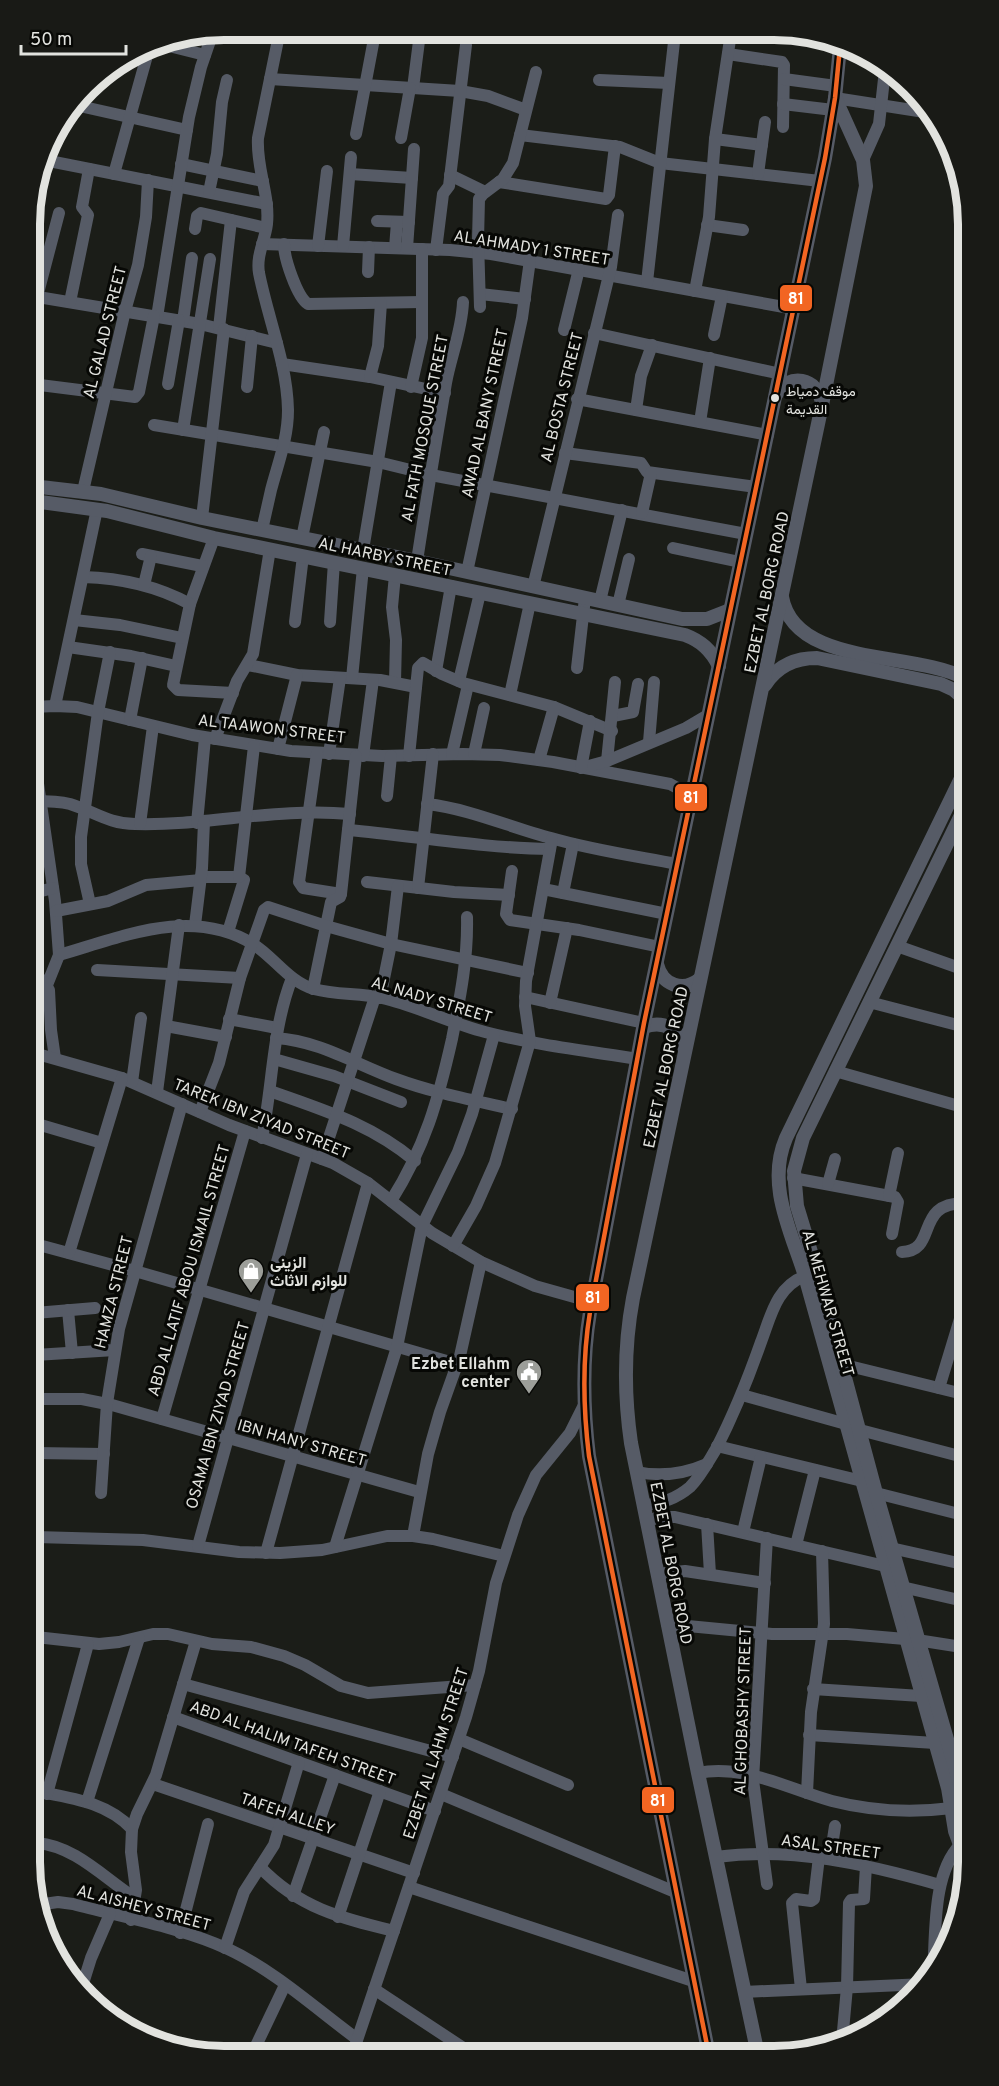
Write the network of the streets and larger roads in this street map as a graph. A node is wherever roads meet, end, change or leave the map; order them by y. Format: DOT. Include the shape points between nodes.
graph roads {
  1 [pos="674,40"];
  2 [pos="730,40"];
  3 [pos="210,41"];
  4 [pos="278,41"];
  5 [pos="418,41"];
  6 [pos="373,44"];
  7 [pos="466,45"];
  8 [pos="175,47"];
  9 [pos="839,52"];
  10 [pos="728,54"];
  11 [pos="205,55"];
  12 [pos="146,58"];
  13 [pos="536,72"];
  14 [pos="884,77"];
  15 [pos="270,79"];
  16 [pos="784,79"];
  17 [pos="227,80"];
  18 [pos="599,80"];
  19 [pos="669,83"];
  20 [pos="366,85"];
  21 [pos="412,88"];
  22 [pos="460,91"];
  23 [pos="835,98"];
  24 [pos="783,104"];
  25 [pos="882,105"];
  26 [pos="83,106"];
  27 [pos="526,110"];
  28 [pos="920,110"];
  29 [pos="129,117"];
  30 [pos="765,122"];
  31 [pos="783,127"];
  32 [pos="187,130"];
  33 [pos="356,134"];
  34 [pos="520,135"];
  35 [pos="401,138"];
  36 [pos="715,139"];
  37 [pos="762,145"];
  38 [pos="615,146"];
  39 [pos="414,149"];
  40 [pos="351,157"];
  41 [pos="863,160"];
  42 [pos="52,162"];
  43 [pos="660,163"];
  44 [pos="181,164"];
  45 [pos="88,169"];
  46 [pos="712,169"];
  47 [pos="214,171"];
  48 [pos="327,171"];
  49 [pos="114,174"];
  50 [pos="350,174"];
  51 [pos="758,174"];
  52 [pos="450,175"];
  53 [pos="412,178"];
  54 [pos="148,180"];
  55 [pos="263,181"];
  56 [pos="820,181"];
  57 [pos="499,182"];
  58 [pos="178,186"];
  59 [pos="209,192"];
  60 [pos="485,192"];
  61 [pos="267,204"];
  62 [pos="59,213"];
  63 [pos="618,215"];
  64 [pos="231,220"];
  65 [pos="377,221"];
  66 [pos="403,222"];
  67 [pos="707,225"];
  68 [pos="266,228"];
  69 [pos="195,229"];
  70 [pos="743,230"];
  71 [pos="262,243"];
  72 [pos="284,244"];
  73 [pos="318,246"];
  74 [pos="343,246"];
  75 [pos="369,247"];
  76 [pos="401,248"];
  77 [pos="422,249"];
  78 [pos="436,250"];
  79 [pos="478,252"];
  80 [pos="192,258"];
  81 [pos="210,260"];
  82 [pos="530,260"];
  83 [pos="579,270"];
  84 [pos="368,272"];
  85 [pos="41,275"];
  86 [pos="609,275"];
  87 [pos="647,282"];
  88 [pos="188,284"];
  89 [pos="206,286"];
  90 [pos="224,288"];
  91 [pos="695,291"];
  92 [pos="480,294"];
  93 [pos="722,296"];
  94 [pos="41,297"];
  95 [pos="525,299"];
  96 [pos="69,302"];
  97 [pos="422,302"];
  98 [pos="464,302"];
  99 [pos="381,303"];
  100 [pos="480,307"];
  101 [pos="795,309"];
  102 [pos="125,311"];
  103 [pos="156,317"];
  104 [pos="181,320"];
  105 [pos="201,324"];
  106 [pos="222,328"];
  107 [pos="564,330"];
  108 [pos="594,333"];
  109 [pos="714,335"];
  110 [pos="252,336"];
  111 [pos="277,343"];
  112 [pos="652,345"];
  113 [pos="710,358"];
  114 [pos="282,364"];
  115 [pos="781,374"];
  116 [pos="370,377"];
  117 [pos="391,382"];
  118 [pos="168,384"];
  119 [pos="41,385"];
  120 [pos="247,387"];
  121 [pos="411,387"];
  122 [pos="445,393"];
  123 [pos="105,394"];
  124 [pos="776,397"];
  125 [pos="577,399"];
  126 [pos="822,405"];
  127 [pos="636,410"];
  128 [pos="700,422"];
  129 [pos="154,425"];
  130 [pos="183,430"];
  131 [pos="324,432"];
  132 [pos="212,434"];
  133 [pos="768,435"];
  134 [pos="285,446"];
  135 [pos="320,452"];
  136 [pos="565,453"];
  137 [pos="378,462"];
  138 [pos="651,472"];
  139 [pos="431,475"];
  140 [pos="486,484"];
  141 [pos="41,487"];
  142 [pos="756,487"];
  143 [pos="83,491"];
  144 [pos="554,497"];
  145 [pos="41,502"];
  146 [pos="97,509"];
  147 [pos="622,510"];
  148 [pos="642,513"];
  149 [pos="202,518"];
  150 [pos="262,530"];
  151 [pos="746,534"];
  152 [pos="297,537"];
  153 [pos="214,538"];
  154 [pos="673,548"];
  155 [pos="270,549"];
  156 [pos="363,550"];
  157 [pos="288,553"];
  158 [pos="303,556"];
  159 [pos="629,559"];
  160 [pos="417,561"];
  161 [pos="334,562"];
  162 [pos="740,562"];
  163 [pos="202,566"];
  164 [pos="363,568"];
  165 [pos="467,572"];
  166 [pos="395,575"];
  167 [pos="83,577"];
  168 [pos="144,585"];
  169 [pos="451,586"];
  170 [pos="533,587"];
  171 [pos="480,592"];
  172 [pos="782,594"];
  173 [pos="585,598"];
  174 [pos="600,602"];
  175 [pos="530,603"];
  176 [pos="190,604"];
  177 [pos="618,605"];
  178 [pos="730,610"];
  179 [pos="583,614"];
  180 [pos="74,620"];
  181 [pos="295,622"];
  182 [pos="330,622"];
  183 [pos="182,638"];
  184 [pos="821,643"];
  185 [pos="68,647"];
  186 [pos="110,652"];
  187 [pos="142,658"];
  188 [pos="817,658"];
  189 [pos="248,665"];
  190 [pos="176,666"];
  191 [pos="719,666"];
  192 [pos="577,668"];
  193 [pos="436,671"];
  194 [pos="297,675"];
  195 [pos="958,675"];
  196 [pos="346,678"];
  197 [pos="373,680"];
  198 [pos="395,682"];
  199 [pos="615,682"];
  200 [pos="654,682"];
  201 [pos="463,683"];
  202 [pos="638,684"];
  203 [pos="416,687"];
  204 [pos="761,692"];
  205 [pos="233,693"];
  206 [pos="958,694"];
  207 [pos="510,695"];
  208 [pos="55,706"];
  209 [pos="41,707"];
  210 [pos="554,707"];
  211 [pos="484,708"];
  212 [pos="98,712"];
  213 [pos="708,715"];
  214 [pos="613,716"];
  215 [pos="130,720"];
  216 [pos="590,721"];
  217 [pos="153,726"];
  218 [pos="612,731"];
  219 [pos="210,739"];
  220 [pos="649,742"];
  221 [pos="254,746"];
  222 [pos="278,749"];
  223 [pos="323,754"];
  224 [pos="433,754"];
  225 [pos="452,754"];
  226 [pos="474,754"];
  227 [pos="359,756"];
  228 [pos="391,756"];
  229 [pos="409,756"];
  230 [pos="539,760"];
  231 [pos="607,760"];
  232 [pos="581,768"];
  233 [pos="958,785"];
  234 [pos="387,796"];
  235 [pos="41,801"];
  236 [pos="690,803"];
  237 [pos="427,804"];
  238 [pos="85,811"];
  239 [pos="308,812"];
  240 [pos="350,814"];
  241 [pos="246,819"];
  242 [pos="41,823"];
  243 [pos="200,823"];
  244 [pos="140,824"];
  245 [pos="958,829"];
  246 [pos="348,830"];
  247 [pos="424,837"];
  248 [pos="551,844"];
  249 [pos="573,844"];
  250 [pos="677,864"];
  251 [pos="512,871"];
  252 [pos="239,877"];
  253 [pos="201,879"];
  254 [pos="367,882"];
  255 [pos="398,886"];
  256 [pos="53,888"];
  257 [pos="418,888"];
  258 [pos="543,889"];
  259 [pos="41,891"];
  260 [pos="563,893"];
  261 [pos="342,894"];
  262 [pos="509,896"];
  263 [pos="90,904"];
  264 [pos="56,911"];
  265 [pos="667,914"];
  266 [pos="467,917"];
  267 [pos="537,923"];
  268 [pos="179,925"];
  269 [pos="195,926"];
  270 [pos="326,926"];
  271 [pos="567,928"];
  272 [pos="228,932"];
  273 [pos="252,944"];
  274 [pos="391,944"];
  275 [pos="897,946"];
  276 [pos="660,947"];
  277 [pos="60,955"];
  278 [pos="466,960"];
  279 [pos="657,964"];
  280 [pos="958,968"];
  281 [pos="97,970"];
  282 [pos="173,973"];
  283 [pos="528,973"];
  284 [pos="240,978"];
  285 [pos="292,978"];
  286 [pos="41,980"];
  287 [pos="700,980"];
  288 [pos="47,985"];
  289 [pos="313,989"];
  290 [pos="377,997"];
  291 [pos="525,998"];
  292 [pos="869,1002"];
  293 [pos="550,1003"];
  294 [pos="141,1018"];
  295 [pos="229,1019"];
  296 [pos="455,1023"];
  297 [pos="644,1025"];
  298 [pos="958,1025"];
  299 [pos="166,1026"];
  300 [pos="277,1033"];
  301 [pos="494,1035"];
  302 [pos="226,1038"];
  303 [pos="530,1041"];
  304 [pos="685,1052"];
  305 [pos="41,1055"];
  306 [pos="56,1058"];
  307 [pos="273,1059"];
  308 [pos="638,1059"];
  309 [pos="353,1060"];
  310 [pos="835,1071"];
  311 [pos="127,1080"];
  312 [pos="346,1080"];
  313 [pos="270,1091"];
  314 [pos="157,1092"];
  315 [pos="440,1093"];
  316 [pos="813,1098"];
  317 [pos="476,1101"];
  318 [pos="401,1102"];
  319 [pos="182,1104"];
  320 [pos="958,1106"];
  321 [pos="512,1109"];
  322 [pos="200,1112"];
  323 [pos="336,1114"];
  324 [pos="41,1125"];
  325 [pos="245,1131"];
  326 [pos="262,1138"];
  327 [pos="102,1143"];
  328 [pos="898,1153"];
  329 [pos="307,1154"];
  330 [pos="322,1159"];
  331 [pos="835,1159"];
  332 [pos="414,1161"];
  333 [pos="793,1178"];
  334 [pos="368,1183"];
  335 [pos="828,1184"];
  336 [pos="889,1196"];
  337 [pos="392,1202"];
  338 [pos="958,1204"];
  339 [pos="422,1226"];
  340 [pos="892,1234"];
  341 [pos="41,1246"];
  342 [pos="453,1246"];
  343 [pos="902,1252"];
  344 [pos="69,1253"];
  345 [pos="481,1262"];
  346 [pos="135,1271"];
  347 [pos="805,1276"];
  348 [pos="200,1289"];
  349 [pos="592,1302"];
  350 [pos="95,1308"];
  351 [pos="264,1308"];
  352 [pos="68,1310"];
  353 [pos="41,1312"];
  354 [pos="958,1325"];
  355 [pos="330,1327"];
  356 [pos="397,1347"];
  357 [pos="115,1350"];
  358 [pos="72,1353"];
  359 [pos="41,1355"];
  360 [pos="458,1364"];
  361 [pos="841,1364"];
  362 [pos="939,1388"];
  363 [pos="958,1393"];
  364 [pos="742,1395"];
  365 [pos="41,1399"];
  366 [pos="107,1403"];
  367 [pos="584,1406"];
  368 [pos="162,1419"];
  369 [pos="846,1424"];
  370 [pos="860,1431"];
  371 [pos="228,1438"];
  372 [pos="717,1446"];
  373 [pos="41,1453"];
  374 [pos="104,1454"];
  375 [pos="293,1456"];
  376 [pos="958,1456"];
  377 [pos="761,1457"];
  378 [pos="706,1464"];
  379 [pos="815,1470"];
  380 [pos="637,1472"];
  381 [pos="358,1474"];
  382 [pos="862,1481"];
  383 [pos="419,1492"];
  384 [pos="101,1493"];
  385 [pos="876,1493"];
  386 [pos="644,1505"];
  387 [pos="958,1514"];
  388 [pos="647,1521"];
  389 [pos="707,1524"];
  390 [pos="743,1533"];
  391 [pos="412,1536"];
  392 [pos="41,1537"];
  393 [pos="767,1538"];
  394 [pos="796,1545"];
  395 [pos="198,1546"];
  396 [pos="335,1547"];
  397 [pos="891,1548"];
  398 [pos="822,1551"];
  399 [pos="266,1553"];
  400 [pos="504,1556"];
  401 [pos="958,1563"];
  402 [pos="885,1566"];
  403 [pos="657,1574"];
  404 [pos="710,1574"];
  405 [pos="765,1583"];
  406 [pos="902,1587"];
  407 [pos="958,1600"];
  408 [pos="668,1624"];
  409 [pos="762,1634"];
  410 [pos="823,1634"];
  411 [pos="41,1638"];
  412 [pos="138,1638"];
  413 [pos="911,1640"];
  414 [pos="196,1641"];
  415 [pos="88,1644"];
  416 [pos="958,1647"];
  417 [pos="183,1684"];
  418 [pos="475,1686"];
  419 [pos="813,1689"];
  420 [pos="921,1696"];
  421 [pos="173,1717"];
  422 [pos="809,1735"];
  423 [pos="459,1739"];
  424 [pos="935,1743"];
  425 [pos="958,1752"];
  426 [pos="453,1757"];
  427 [pos="954,1759"];
  428 [pos="299,1762"];
  429 [pos="698,1773"];
  430 [pos="958,1774"];
  431 [pos="336,1775"];
  432 [pos="753,1775"];
  433 [pos="153,1784"];
  434 [pos="568,1785"];
  435 [pos="380,1791"];
  436 [pos="42,1792"];
  437 [pos="807,1793"];
  438 [pos="441,1794"];
  439 [pos="87,1802"];
  440 [pos="952,1808"];
  441 [pos="435,1811"];
  442 [pos="207,1824"];
  443 [pos="835,1826"];
  444 [pos="279,1827"];
  445 [pos="132,1829"];
  446 [pos="313,1839"];
  447 [pos="958,1839"];
  448 [pos="41,1844"];
  449 [pos="958,1848"];
  450 [pos="359,1854"];
  451 [pos="762,1854"];
  452 [pos="716,1857"];
  453 [pos="824,1858"];
  454 [pos="866,1866"];
  455 [pos="260,1867"];
  456 [pos="414,1873"];
  457 [pos="766,1884"];
  458 [pos="940,1885"];
  459 [pos="409,1887"];
  460 [pos="675,1892"];
  461 [pos="293,1896"];
  462 [pos="135,1898"];
  463 [pos="46,1903"];
  464 [pos="110,1914"];
  465 [pos="339,1917"];
  466 [pos="131,1920"];
  467 [pos="394,1931"];
  468 [pos="180,1932"];
  469 [pos="940,1942"];
  470 [pos="225,1948"];
  471 [pos="84,1981"];
  472 [pos="693,1981"];
  473 [pos="285,1985"];
  474 [pos="912,1985"];
  475 [pos="847,1987"];
  476 [pos="374,1989"];
  477 [pos="801,1989"];
  478 [pos="744,1992"];
  479 [pos="843,2033"];
  480 [pos="355,2045"];
  481 [pos="257,2046"];
  482 [pos="460,2046"];
  483 [pos="707,2046"];
  484 [pos="756,2046"];
  1 -- 19 [label="street"];
  2 -- 10 [label="street"];
  3 -- 11 [label="street"];
  4 -- 15 [label="street"];
  5 -- 21 [label="street"];
  6 -- 20 [label="street"];
  7 -- 22 [label="street"];
  8 -- 11 [label="street"];
  9 -- 23 [label="street, EZBET AL BORG ROAD"];
  10 -- 16 [label="street" via="781,61"];
  10 -- 36 [label="street"];
  11 -- 32 [label="street"];
  12 -- 29 [label="street"];
  13 -- 27 [label="street"];
  14 -- 25 [label="street"];
  15 -- 20 [label="street"];
  15 -- 55 [label="street" via="258,138"];
  16 -- 23 [label="street"];
  16 -- 24 [label="street"];
  17 -- 47 [label="street"];
  18 -- 19 [label="street"];
  19 -- 43 [label="street"];
  20 -- 21 [label="street"];
  20 -- 33 [label="street"];
  21 -- 22 [label="street"];
  21 -- 35 [label="street"];
  22 -- 27 [label="street"];
  22 -- 52 [label="street"];
  23 -- 24 [label="street"];
  23 -- 25 [label="street"];
  23 -- 41 [label="street, EZBET AL BORG ROAD"];
  23 -- 56 [label="street, EZBET AL BORG ROAD"];
  24 -- 31 [label="street"];
  25 -- 28 [label="street"];
  25 -- 41 [label="street" via="879,124"];
  26 -- 29 [label="street"];
  27 -- 34 [label="street"];
  29 -- 32 [label="street"];
  29 -- 49 [label="street"];
  30 -- 37 [label="street"];
  32 -- 44 [label="street"];
  34 -- 38 [label="street"];
  34 -- 57 [label="street" via="513,163"];
  36 -- 37 [label="street"];
  36 -- 46 [label="street"];
  37 -- 51 [label="street"];
  38 -- 43 [label="street"];
  38 -- 57 [label="street" via="606,199"];
  39 -- 53 [label="street"];
  40 -- 50 [label="street"];
  41 -- 126 [label="street, EZBET AL BORG ROAD" via="866,186"];
  42 -- 45 [label="street"];
  43 -- 46 [label="street"];
  43 -- 87 [label="street"];
  44 -- 47 [label="street"];
  44 -- 58 [label="street"];
  45 -- 49 [label="street"];
  45 -- 96 [label="street" via="82,207 88,214"];
  46 -- 51 [label="street"];
  46 -- 67 [label="street"];
  47 -- 55 [label="street"];
  47 -- 59 [label="street"];
  48 -- 73 [label="street"];
  49 -- 54 [label="street"];
  50 -- 53 [label="street"];
  50 -- 74 [label="street"];
  51 -- 56 [label="street"];
  52 -- 60 [label="street"];
  52 -- 78 [label="street" via="443,194"];
  53 -- 66 [label="street"];
  54 -- 58 [label="street"];
  54 -- 102 [label="street, AL GALAD STREET" via="141,247"];
  55 -- 61 [label="street"];
  56 -- 101 [label="street, EZBET AL BORG ROAD"];
  57 -- 60 [label="street"];
  58 -- 59 [label="street"];
  58 -- 103 [label="street"];
  59 -- 61 [label="street"];
  60 -- 79 [label="street" via="479,203"];
  61 -- 68 [label="street"];
  62 -- 85 [label="street"];
  63 -- 86 [label="street, AL BOSTA STREET"];
  64 -- 68 [label="street"];
  64 -- 69 [label="street" via="201,213"];
  64 -- 90 [label="street"];
  65 -- 66 [label="street"];
  66 -- 76 [label="street"];
  67 -- 70 [label="street"];
  67 -- 91 [label="street"];
  68 -- 71 [label="street"];
  71 -- 72 [label="street, AL AHMADY 1 STREET"];
  71 -- 111 [label="street" via="259,272"];
  72 -- 73 [label="street, AL AHMADY 1 STREET"];
  72 -- 99 [label="street" via="287,265 306,303"];
  73 -- 74 [label="street, AL AHMADY 1 STREET"];
  74 -- 75 [label="street, AL AHMADY 1 STREET"];
  75 -- 76 [label="street, AL AHMADY 1 STREET"];
  75 -- 84 [label="street"];
  76 -- 77 [label="street, AL AHMADY 1 STREET"];
  77 -- 78 [label="street, AL AHMADY 1 STREET"];
  77 -- 97 [label="street"];
  78 -- 79 [label="street, AL AHMADY 1 STREET"];
  79 -- 82 [label="street, AL AHMADY 1 STREET"];
  79 -- 92 [label="street"];
  80 -- 88 [label="street"];
  81 -- 89 [label="street"];
  82 -- 83 [label="street, AL AHMADY 1 STREET"];
  82 -- 95 [label="street, AWAD AL BANY STREET"];
  83 -- 86 [label="street, AL AHMADY 1 STREET"];
  83 -- 107 [label="street"];
  86 -- 87 [label="street, AL AHMADY 1 STREET"];
  86 -- 108 [label="street, AL BOSTA STREET"];
  87 -- 91 [label="street, AL AHMADY 1 STREET"];
  88 -- 89 [label="street"];
  88 -- 104 [label="street"];
  89 -- 90 [label="street"];
  89 -- 105 [label="street"];
  90 -- 106 [label="street"];
  91 -- 93 [label="street, AL AHMADY 1 STREET"];
  92 -- 95 [label="street"];
  92 -- 100 [label="street"];
  93 -- 101 [label="street, AL AHMADY 1 STREET"];
  93 -- 109 [label="street"];
  94 -- 96 [label="street"];
  95 -- 140 [label="street, AWAD AL BANY STREET"];
  96 -- 102 [label="street"];
  97 -- 99 [label="street"];
  97 -- 121 [label="street" via="421,346"];
  98 -- 122 [label="street, AL FATH MOSQUE STREET"];
  99 -- 116 [label="street" via="378,346"];
  101 -- 115 [label="street, EZBET AL BORG ROAD"];
  102 -- 103 [label="street"];
  102 -- 123 [label="street, AL GALAD STREET"];
  103 -- 104 [label="street"];
  103 -- 123 [label="street" via="138,395 132,398"];
  104 -- 105 [label="street"];
  104 -- 118 [label="street"];
  105 -- 106 [label="street"];
  105 -- 130 [label="street"];
  106 -- 110 [label="street"];
  106 -- 132 [label="street"];
  108 -- 112 [label="street"];
  108 -- 125 [label="street, AL BOSTA STREET"];
  110 -- 111 [label="street"];
  110 -- 120 [label="street"];
  111 -- 114 [label="street"];
  112 -- 113 [label="street"];
  112 -- 127 [label="street" via="641,376"];
  113 -- 115 [label="street"];
  113 -- 128 [label="street"];
  114 -- 116 [label="street"];
  114 -- 134 [label="street" via="287,402"];
  115 -- 124 [label="street, EZBET AL BORG ROAD"];
  116 -- 117 [label="street"];
  117 -- 121 [label="street"];
  117 -- 137 [label="street"];
  119 -- 123 [label="street"];
  121 -- 122 [label="street"];
  122 -- 139 [label="street, AL FATH MOSQUE STREET"];
  123 -- 143 [label="street, AL GALAD STREET"];
  124 -- 126 [label="street" via="784,385 802,381 818,390"];
  124 -- 133 [label="street, EZBET AL BORG ROAD"];
  125 -- 127 [label="street"];
  125 -- 136 [label="street, AL BOSTA STREET"];
  126 -- 172 [label="street, EZBET AL BORG ROAD"];
  127 -- 128 [label="street"];
  128 -- 133 [label="street"];
  129 -- 130 [label="street"];
  130 -- 132 [label="street"];
  131 -- 135 [label="street"];
  132 -- 134 [label="street"];
  132 -- 149 [label="street"];
  133 -- 142 [label="street, EZBET AL BORG ROAD"];
  134 -- 135 [label="street"];
  134 -- 150 [label="street"];
  135 -- 137 [label="street"];
  135 -- 152 [label="street"];
  136 -- 138 [label="street" via="641,463 645,471"];
  136 -- 144 [label="street, AL BOSTA STREET"];
  137 -- 139 [label="street"];
  137 -- 156 [label="street"];
  138 -- 142 [label="street"];
  138 -- 148 [label="street"];
  139 -- 140 [label="street"];
  139 -- 160 [label="street, AL FATH MOSQUE STREET"];
  140 -- 144 [label="street"];
  140 -- 165 [label="street, AWAD AL BANY STREET"];
  141 -- 143 [label="street, AL HARBY STREET"];
  142 -- 151 [label="street, EZBET AL BORG ROAD"];
  143 -- 149 [label="street, AL HARBY STREET"];
  144 -- 147 [label="street"];
  144 -- 170 [label="street, AL BOSTA STREET"];
  145 -- 146 [label="street, AL HARBY STREET"];
  146 -- 153 [label="street, AL HARBY STREET"];
  146 -- 167 [label="street"];
  147 -- 148 [label="street"];
  147 -- 174 [label="street"];
  148 -- 151 [label="street"];
  149 -- 150 [label="street, AL HARBY STREET"];
  150 -- 152 [label="street, AL HARBY STREET"];
  151 -- 162 [label="street, EZBET AL BORG ROAD"];
  152 -- 156 [label="street, AL HARBY STREET"];
  152 -- 157 [label="street"];
  153 -- 155 [label="street, AL HARBY STREET"];
  153 -- 163 [label="street"];
  154 -- 162 [label="street"];
  155 -- 157 [label="street, AL HARBY STREET"];
  155 -- 189 [label="street" via="254,650"];
  156 -- 160 [label="street, AL HARBY STREET"];
  157 -- 158 [label="street, AL HARBY STREET"];
  158 -- 161 [label="street, AL HARBY STREET"];
  158 -- 181 [label="street"];
  159 -- 177 [label="street"];
  160 -- 165 [label="street, AL HARBY STREET"];
  161 -- 164 [label="street, AL HARBY STREET"];
  161 -- 182 [label="street"];
  162 -- 178 [label="street, EZBET AL BORG ROAD"];
  163 -- 168 [label="street" via="146,555"];
  163 -- 176 [label="street"];
  164 -- 166 [label="street, AL HARBY STREET"];
  164 -- 196 [label="street"];
  165 -- 170 [label="street, AL HARBY STREET"];
  166 -- 169 [label="street, AL HARBY STREET"];
  166 -- 198 [label="street"];
  167 -- 168 [label="street"];
  167 -- 180 [label="street"];
  168 -- 176 [label="street"];
  169 -- 171 [label="street, AL HARBY STREET"];
  169 -- 193 [label="street"];
  170 -- 173 [label="street, AL HARBY STREET"];
  171 -- 175 [label="street, AL HARBY STREET"];
  171 -- 201 [label="street"];
  172 -- 184 [label="street" via="792,622"];
  172 -- 204 [label="street, EZBET AL BORG ROAD"];
  173 -- 174 [label="street, AL HARBY STREET"];
  173 -- 179 [label="street"];
  174 -- 177 [label="street, AL HARBY STREET"];
  175 -- 179 [label="street, AL HARBY STREET"];
  175 -- 207 [label="street"];
  176 -- 183 [label="street"];
  177 -- 178 [label="street, AL HARBY STREET" via="693,620 712,618"];
  178 -- 191 [label="street, EZBET AL BORG ROAD"];
  179 -- 191 [label="street, AL HARBY STREET" via="690,637 708,648"];
  179 -- 192 [label="street"];
  180 -- 183 [label="street"];
  180 -- 185 [label="street"];
  183 -- 190 [label="street"];
  184 -- 188 [label="street"];
  184 -- 195 [label="street"];
  185 -- 186 [label="street"];
  185 -- 208 [label="street"];
  186 -- 187 [label="street"];
  186 -- 212 [label="street"];
  187 -- 190 [label="street"];
  187 -- 215 [label="street"];
  188 -- 204 [label="street" via="786,664 773,674"];
  188 -- 206 [label="street" via="941,684"];
  189 -- 194 [label="street"];
  189 -- 205 [label="street"];
  190 -- 205 [label="street" via="173,685 178,690"];
  191 -- 213 [label="street, EZBET AL BORG ROAD"];
  193 -- 201 [label="street"];
  193 -- 203 [label="street" via="420,664"];
  194 -- 196 [label="street"];
  194 -- 222 [label="street"];
  196 -- 197 [label="street"];
  196 -- 223 [label="street"];
  197 -- 198 [label="street"];
  197 -- 227 [label="street"];
  198 -- 203 [label="street"];
  199 -- 214 [label="street"];
  200 -- 220 [label="street"];
  201 -- 207 [label="street"];
  201 -- 225 [label="street"];
  202 -- 214 [label="street" via="634,710"];
  203 -- 229 [label="street"];
  204 -- 287 [label="street, EZBET AL BORG ROAD"];
  205 -- 219 [label="street"];
  207 -- 210 [label="street"];
  208 -- 209 [label="street, AL TAAWON STREET"];
  208 -- 212 [label="street, AL TAAWON STREET"];
  210 -- 216 [label="street"];
  210 -- 230 [label="street"];
  211 -- 226 [label="street"];
  212 -- 215 [label="street, AL TAAWON STREET"];
  212 -- 238 [label="street"];
  213 -- 220 [label="street, AL TAAWON STREET" via="692,726"];
  213 -- 236 [label="street, EZBET AL BORG ROAD"];
  214 -- 218 [label="street"];
  215 -- 217 [label="street, AL TAAWON STREET"];
  216 -- 218 [label="street"];
  216 -- 232 [label="street"];
  217 -- 219 [label="street, AL TAAWON STREET"];
  217 -- 244 [label="street"];
  218 -- 231 [label="street"];
  219 -- 221 [label="street, AL TAAWON STREET"];
  219 -- 243 [label="street"];
  220 -- 231 [label="street, AL TAAWON STREET"];
  221 -- 222 [label="street, AL TAAWON STREET"];
  221 -- 241 [label="street"];
  222 -- 223 [label="street, AL TAAWON STREET"];
  223 -- 227 [label="street, AL TAAWON STREET"];
  223 -- 239 [label="street"];
  224 -- 225 [label="street, AL TAAWON STREET"];
  224 -- 229 [label="street, AL TAAWON STREET"];
  224 -- 237 [label="street"];
  225 -- 226 [label="street, AL TAAWON STREET"];
  226 -- 230 [label="street, AL TAAWON STREET"];
  227 -- 228 [label="street, AL TAAWON STREET"];
  227 -- 240 [label="street"];
  228 -- 229 [label="street, AL TAAWON STREET"];
  228 -- 234 [label="street"];
  230 -- 232 [label="street, AL TAAWON STREET"];
  231 -- 232 [label="street, AL TAAWON STREET"];
  232 -- 236 [label="street, AL TAAWON STREET" via="670,784 683,791"];
  233 -- 316 [label="street, AL MEHWAR STREET"];
  235 -- 238 [label="street" via="68,804"];
  236 -- 250 [label="street, EZBET AL BORG ROAD"];
  237 -- 247 [label="street"];
  237 -- 248 [label="street" via="466,811"];
  238 -- 244 [label="street" via="112,821"];
  238 -- 263 [label="street" via="81,855"];
  239 -- 240 [label="street"];
  239 -- 241 [label="street"];
  239 -- 261 [label="street" via="298,882 303,888"];
  240 -- 246 [label="street"];
  241 -- 243 [label="street"];
  241 -- 252 [label="street"];
  242 -- 256 [label="street"];
  243 -- 244 [label="street"];
  243 -- 253 [label="street"];
  245 -- 275 [label="street, AL MEHWAR STREET"];
  246 -- 247 [label="street"];
  246 -- 261 [label="street"];
  247 -- 248 [label="street" via="481,845"];
  247 -- 257 [label="street"];
  248 -- 249 [label="street"];
  248 -- 258 [label="street"];
  249 -- 250 [label="street"];
  249 -- 260 [label="street"];
  250 -- 265 [label="street, EZBET AL BORG ROAD"];
  251 -- 262 [label="street"];
  252 -- 253 [label="street"];
  252 -- 272 [label="street" via="245,882"];
  253 -- 263 [label="street" via="146,885"];
  253 -- 269 [label="street"];
  254 -- 255 [label="street"];
  255 -- 257 [label="street"];
  255 -- 274 [label="street"];
  256 -- 259 [label="street"];
  256 -- 264 [label="street"];
  257 -- 262 [label="street"];
  258 -- 260 [label="street"];
  258 -- 267 [label="street"];
  260 -- 265 [label="street"];
  261 -- 270 [label="street" via="331,902"];
  262 -- 267 [label="street" via="507,918"];
  263 -- 264 [label="street"];
  264 -- 277 [label="street"];
  265 -- 276 [label="street, EZBET AL BORG ROAD"];
  266 -- 278 [label="street"];
  267 -- 271 [label="street"];
  267 -- 283 [label="street"];
  268 -- 269 [label="street, AL NADY STREET"];
  268 -- 277 [label="street, AL NADY STREET"];
  268 -- 282 [label="street"];
  269 -- 272 [label="street, AL NADY STREET"];
  270 -- 273 [label="street" via="268,907"];
  270 -- 274 [label="street"];
  270 -- 289 [label="street"];
  271 -- 276 [label="street"];
  271 -- 293 [label="street"];
  272 -- 273 [label="street, AL NADY STREET"];
  273 -- 284 [label="street"];
  273 -- 285 [label="street, AL NADY STREET"];
  274 -- 278 [label="street"];
  274 -- 290 [label="street"];
  275 -- 280 [label="street"];
  275 -- 292 [label="street, AL MEHWAR STREET"];
  276 -- 279 [label="street, EZBET AL BORG ROAD"];
  277 -- 288 [label="street"];
  278 -- 283 [label="street"];
  278 -- 296 [label="street"];
  279 -- 287 [label="street" via="661,975 674,985 686,987"];
  279 -- 297 [label="street, EZBET AL BORG ROAD"];
  281 -- 282 [label="street"];
  282 -- 284 [label="street"];
  282 -- 299 [label="street"];
  283 -- 291 [label="street"];
  284 -- 295 [label="street"];
  285 -- 289 [label="street, AL NADY STREET"];
  285 -- 300 [label="street"];
  286 -- 288 [label="street"];
  287 -- 304 [label="street, EZBET AL BORG ROAD"];
  288 -- 306 [label="street"];
  289 -- 290 [label="street, AL NADY STREET"];
  290 -- 296 [label="street, AL NADY STREET"];
  290 -- 309 [label="street"];
  291 -- 293 [label="street"];
  291 -- 303 [label="street"];
  292 -- 298 [label="street"];
  292 -- 310 [label="street, AL MEHWAR STREET"];
  293 -- 297 [label="street"];
  294 -- 311 [label="street"];
  295 -- 300 [label="street"];
  295 -- 302 [label="street"];
  296 -- 301 [label="street, AL NADY STREET"];
  296 -- 315 [label="street"];
  297 -- 304 [label="street" via="671,1028 680,1036"];
  297 -- 308 [label="street, EZBET AL BORG ROAD"];
  299 -- 302 [label="street"];
  299 -- 314 [label="street"];
  300 -- 307 [label="street"];
  300 -- 309 [label="street"];
  301 -- 303 [label="street, AL NADY STREET"];
  301 -- 317 [label="street"];
  302 -- 322 [label="street"];
  303 -- 308 [label="street, AL NADY STREET"];
  303 -- 321 [label="street"];
  304 -- 380 [label="street, EZBET AL BORG ROAD" via="628,1327 626,1400"];
  305 -- 306 [label="street, TAREK IBN ZIYAD STREET"];
  306 -- 311 [label="street, TAREK IBN ZIYAD STREET"];
  307 -- 312 [label="street"];
  307 -- 313 [label="street"];
  308 -- 349 [label="street, EZBET AL BORG ROAD"];
  309 -- 312 [label="street"];
  309 -- 315 [label="street"];
  310 -- 316 [label="street, AL MEHWAR STREET"];
  310 -- 320 [label="street"];
  311 -- 314 [label="street, TAREK IBN ZIYAD STREET"];
  311 -- 327 [label="street"];
  312 -- 318 [label="street"];
  312 -- 323 [label="street"];
  313 -- 323 [label="street"];
  313 -- 326 [label="street"];
  314 -- 319 [label="street, TAREK IBN ZIYAD STREET"];
  315 -- 317 [label="street"];
  315 -- 332 [label="street"];
  316 -- 333 [label="street, AL MEHWAR STREET"];
  316 -- 347 [label="street, AL MEHWAR STREET" via="784,1143 778,1179 783,1210"];
  317 -- 321 [label="street"];
  317 -- 339 [label="street" via="455,1158"];
  319 -- 322 [label="street, TAREK IBN ZIYAD STREET"];
  319 -- 346 [label="street, HAMZA STREET"];
  321 -- 342 [label="street" via="489,1177"];
  322 -- 325 [label="street, TAREK IBN ZIYAD STREET"];
  323 -- 330 [label="street"];
  323 -- 332 [label="street" via="379,1135"];
  324 -- 327 [label="street"];
  325 -- 326 [label="street, TAREK IBN ZIYAD STREET"];
  325 -- 348 [label="street, ABD AL LATIF ABOU ISMAIL STREET"];
  326 -- 329 [label="street, TAREK IBN ZIYAD STREET"];
  327 -- 344 [label="street"];
  328 -- 336 [label="street"];
  329 -- 330 [label="street, TAREK IBN ZIYAD STREET"];
  329 -- 351 [label="street, OSAMA IBN ZIYAD STREET"];
  330 -- 334 [label="street, TAREK IBN ZIYAD STREET"];
  331 -- 335 [label="street"];
  332 -- 337 [label="street"];
  333 -- 335 [label="street"];
  333 -- 361 [label="street, AL MEHWAR STREET" via="797,1206"];
  334 -- 337 [label="street, TAREK IBN ZIYAD STREET"];
  334 -- 355 [label="street"];
  335 -- 336 [label="street"];
  336 -- 340 [label="street" via="898,1200"];
  337 -- 339 [label="street, TAREK IBN ZIYAD STREET"];
  338 -- 343 [label="street" via="937,1211 927,1224 921,1245"];
  339 -- 342 [label="street, TAREK IBN ZIYAD STREET"];
  339 -- 356 [label="street"];
  341 -- 344 [label="street"];
  342 -- 345 [label="street, TAREK IBN ZIYAD STREET"];
  344 -- 346 [label="street"];
  345 -- 349 [label="street, TAREK IBN ZIYAD STREET" via="535,1286"];
  345 -- 360 [label="street"];
  346 -- 348 [label="street"];
  346 -- 357 [label="street, HAMZA STREET"];
  347 -- 364 [label="street" via="789,1285 777,1299"];
  347 -- 369 [label="street, AL MEHWAR STREET"];
  348 -- 351 [label="street"];
  348 -- 368 [label="street, ABD AL LATIF ABOU ISMAIL STREET"];
  349 -- 367 [label="street, EZBET AL BORG ROAD"];
  350 -- 352 [label="street"];
  351 -- 355 [label="street"];
  351 -- 371 [label="street, OSAMA IBN ZIYAD STREET"];
  352 -- 353 [label="street"];
  352 -- 358 [label="street"];
  354 -- 362 [label="street"];
  355 -- 356 [label="street"];
  355 -- 375 [label="street"];
  356 -- 360 [label="street"];
  356 -- 381 [label="street"];
  357 -- 358 [label="street"];
  357 -- 366 [label="street, HAMZA STREET"];
  358 -- 359 [label="street"];
  360 -- 383 [label="street" via="435,1427"];
  361 -- 362 [label="street"];
  361 -- 370 [label="street, AL MEHWAR STREET"];
  362 -- 363 [label="street"];
  364 -- 369 [label="street"];
  364 -- 372 [label="street"];
  365 -- 366 [label="street, IBN HANY STREET"];
  366 -- 368 [label="street, IBN HANY STREET"];
  366 -- 374 [label="street, HAMZA STREET"];
  367 -- 400 [label="street, EZBET AL LAHM STREET" via="570,1433 536,1475"];
  367 -- 460 [label="street, EZBET AL BORG ROAD" via="593,1480"];
  368 -- 371 [label="street, IBN HANY STREET"];
  369 -- 382 [label="street, AL MEHWAR STREET"];
  370 -- 376 [label="street"];
  370 -- 385 [label="street, AL MEHWAR STREET"];
  371 -- 375 [label="street, IBN HANY STREET"];
  371 -- 395 [label="street, OSAMA IBN ZIYAD STREET"];
  372 -- 377 [label="street"];
  372 -- 378 [label="street"];
  373 -- 374 [label="street"];
  374 -- 384 [label="street, HAMZA STREET"];
  375 -- 381 [label="street, IBN HANY STREET"];
  375 -- 399 [label="street"];
  377 -- 379 [label="street"];
  377 -- 390 [label="street"];
  378 -- 380 [label="street" via="669,1474"];
  378 -- 386 [label="street" via="696,1481 681,1494"];
  379 -- 382 [label="street"];
  379 -- 394 [label="street"];
  380 -- 386 [label="street, EZBET AL BORG ROAD"];
  381 -- 383 [label="street, IBN HANY STREET"];
  381 -- 396 [label="street"];
  382 -- 402 [label="street, AL MEHWAR STREET"];
  383 -- 391 [label="street"];
  385 -- 387 [label="street"];
  385 -- 397 [label="street, AL MEHWAR STREET"];
  386 -- 388 [label="street, EZBET AL BORG ROAD"];
  388 -- 389 [label="street" via="670,1516"];
  388 -- 403 [label="street, EZBET AL BORG ROAD"];
  389 -- 390 [label="street"];
  389 -- 404 [label="street"];
  390 -- 393 [label="street"];
  391 -- 396 [label="street" via="378,1537"];
  391 -- 400 [label="street"];
  392 -- 395 [label="street"];
  393 -- 394 [label="street"];
  393 -- 405 [label="street, AL GHOBASHY STREET"];
  394 -- 398 [label="street"];
  395 -- 399 [label="street"];
  396 -- 399 [label="street"];
  397 -- 401 [label="street"];
  397 -- 406 [label="street, AL MEHWAR STREET"];
  398 -- 402 [label="street"];
  398 -- 410 [label="street"];
  400 -- 418 [label="street, EZBET AL LAHM STREET"];
  402 -- 413 [label="street, AL MEHWAR STREET"];
  403 -- 404 [label="street" via="680,1570"];
  403 -- 408 [label="street, EZBET AL BORG ROAD"];
  404 -- 405 [label="street"];
  405 -- 409 [label="street, AL GHOBASHY STREET"];
  406 -- 407 [label="street"];
  406 -- 413 [label="street, AL MEHWAR STREET"];
  408 -- 409 [label="street"];
  408 -- 429 [label="street, EZBET AL BORG ROAD"];
  409 -- 410 [label="street"];
  409 -- 432 [label="street, AL GHOBASHY STREET"];
  410 -- 413 [label="street"];
  410 -- 419 [label="street"];
  411 -- 415 [label="street"];
  412 -- 414 [label="street" via="168,1634"];
  412 -- 415 [label="street"];
  412 -- 439 [label="street"];
  413 -- 416 [label="street"];
  413 -- 420 [label="street, AL MEHWAR STREET"];
  413 -- 427 [label="street, AL MEHWAR STREET"];
  414 -- 417 [label="street"];
  414 -- 418 [label="street" via="273,1652 359,1691 386,1693"];
  415 -- 436 [label="street"];
  417 -- 421 [label="street"];
  417 -- 426 [label="street"];
  418 -- 423 [label="street, EZBET AL LAHM STREET"];
  419 -- 420 [label="street"];
  419 -- 422 [label="street"];
  420 -- 424 [label="street, AL MEHWAR STREET"];
  421 -- 428 [label="street, ABD AL HALIM TAFEH STREET"];
  421 -- 433 [label="street"];
  422 -- 424 [label="street"];
  422 -- 437 [label="street"];
  423 -- 426 [label="street, EZBET AL LAHM STREET"];
  423 -- 434 [label="street"];
  424 -- 440 [label="street, AL MEHWAR STREET"];
  425 -- 427 [label="street"];
  426 -- 438 [label="street, EZBET AL LAHM STREET"];
  427 -- 430 [label="street, AL MEHWAR STREET"];
  428 -- 431 [label="street, ABD AL HALIM TAFEH STREET"];
  428 -- 444 [label="street"];
  429 -- 432 [label="street" via="726,1771"];
  429 -- 452 [label="street, EZBET AL BORG ROAD"];
  431 -- 435 [label="street, ABD AL HALIM TAFEH STREET"];
  431 -- 446 [label="street"];
  432 -- 437 [label="street"];
  432 -- 451 [label="street, AL GHOBASHY STREET"];
  433 -- 444 [label="street, TAFEH ALLEY"];
  433 -- 445 [label="street"];
  435 -- 441 [label="street, ABD AL HALIM TAFEH STREET"];
  435 -- 450 [label="street"];
  436 -- 439 [label="street"];
  437 -- 440 [label="street" via="883,1810"];
  438 -- 441 [label="street, EZBET AL LAHM STREET"];
  438 -- 460 [label="street"];
  439 -- 445 [label="street" via="112,1812"];
  440 -- 447 [label="street, AL MEHWAR STREET"];
  441 -- 456 [label="street, EZBET AL LAHM STREET"];
  442 -- 468 [label="street"];
  443 -- 453 [label="street"];
  444 -- 446 [label="street, TAFEH ALLEY"];
  444 -- 455 [label="street" via="271,1851"];
  445 -- 462 [label="street"];
  446 -- 450 [label="street, TAFEH ALLEY"];
  446 -- 461 [label="street"];
  448 -- 462 [label="street" via="72,1852"];
  449 -- 458 [label="street" via="946,1863"];
  450 -- 456 [label="street, TAFEH ALLEY"];
  450 -- 465 [label="street"];
  451 -- 452 [label="street, ASAL STREET"];
  451 -- 453 [label="street, ASAL STREET"];
  451 -- 457 [label="street, AL GHOBASHY STREET"];
  452 -- 478 [label="street, EZBET AL BORG ROAD"];
  453 -- 454 [label="street, ASAL STREET"];
  453 -- 477 [label="street" via="813,1900 792,1902"];
  454 -- 458 [label="street, ASAL STREET"];
  454 -- 475 [label="street" via="864,1898 849,1903"];
  455 -- 461 [label="street"];
  455 -- 470 [label="street" via="241,1899"];
  456 -- 459 [label="street, EZBET AL LAHM STREET"];
  458 -- 469 [label="street"];
  459 -- 467 [label="street, EZBET AL LAHM STREET"];
  459 -- 472 [label="street"];
  460 -- 472 [label="street, EZBET AL BORG ROAD"];
  461 -- 465 [label="street"];
  462 -- 466 [label="street"];
  463 -- 464 [label="street, AL AISHEY STREET" via="65,1903"];
  464 -- 466 [label="street, AL AISHEY STREET"];
  464 -- 471 [label="street"];
  465 -- 467 [label="street"];
  466 -- 468 [label="street, AL AISHEY STREET"];
  467 -- 476 [label="street, EZBET AL LAHM STREET"];
  468 -- 470 [label="street, AL AISHEY STREET"];
  470 -- 473 [label="street, AL AISHEY STREET"];
  472 -- 483 [label="street, EZBET AL BORG ROAD"];
  473 -- 480 [label="street, AL AISHEY STREET"];
  473 -- 481 [label="street"];
  474 -- 475 [label="street"];
  475 -- 477 [label="street"];
  475 -- 479 [label="street"];
  476 -- 480 [label="street, EZBET AL LAHM STREET"];
  476 -- 482 [label="street"];
  477 -- 478 [label="street"];
  478 -- 484 [label="street, EZBET AL BORG ROAD"];
}
